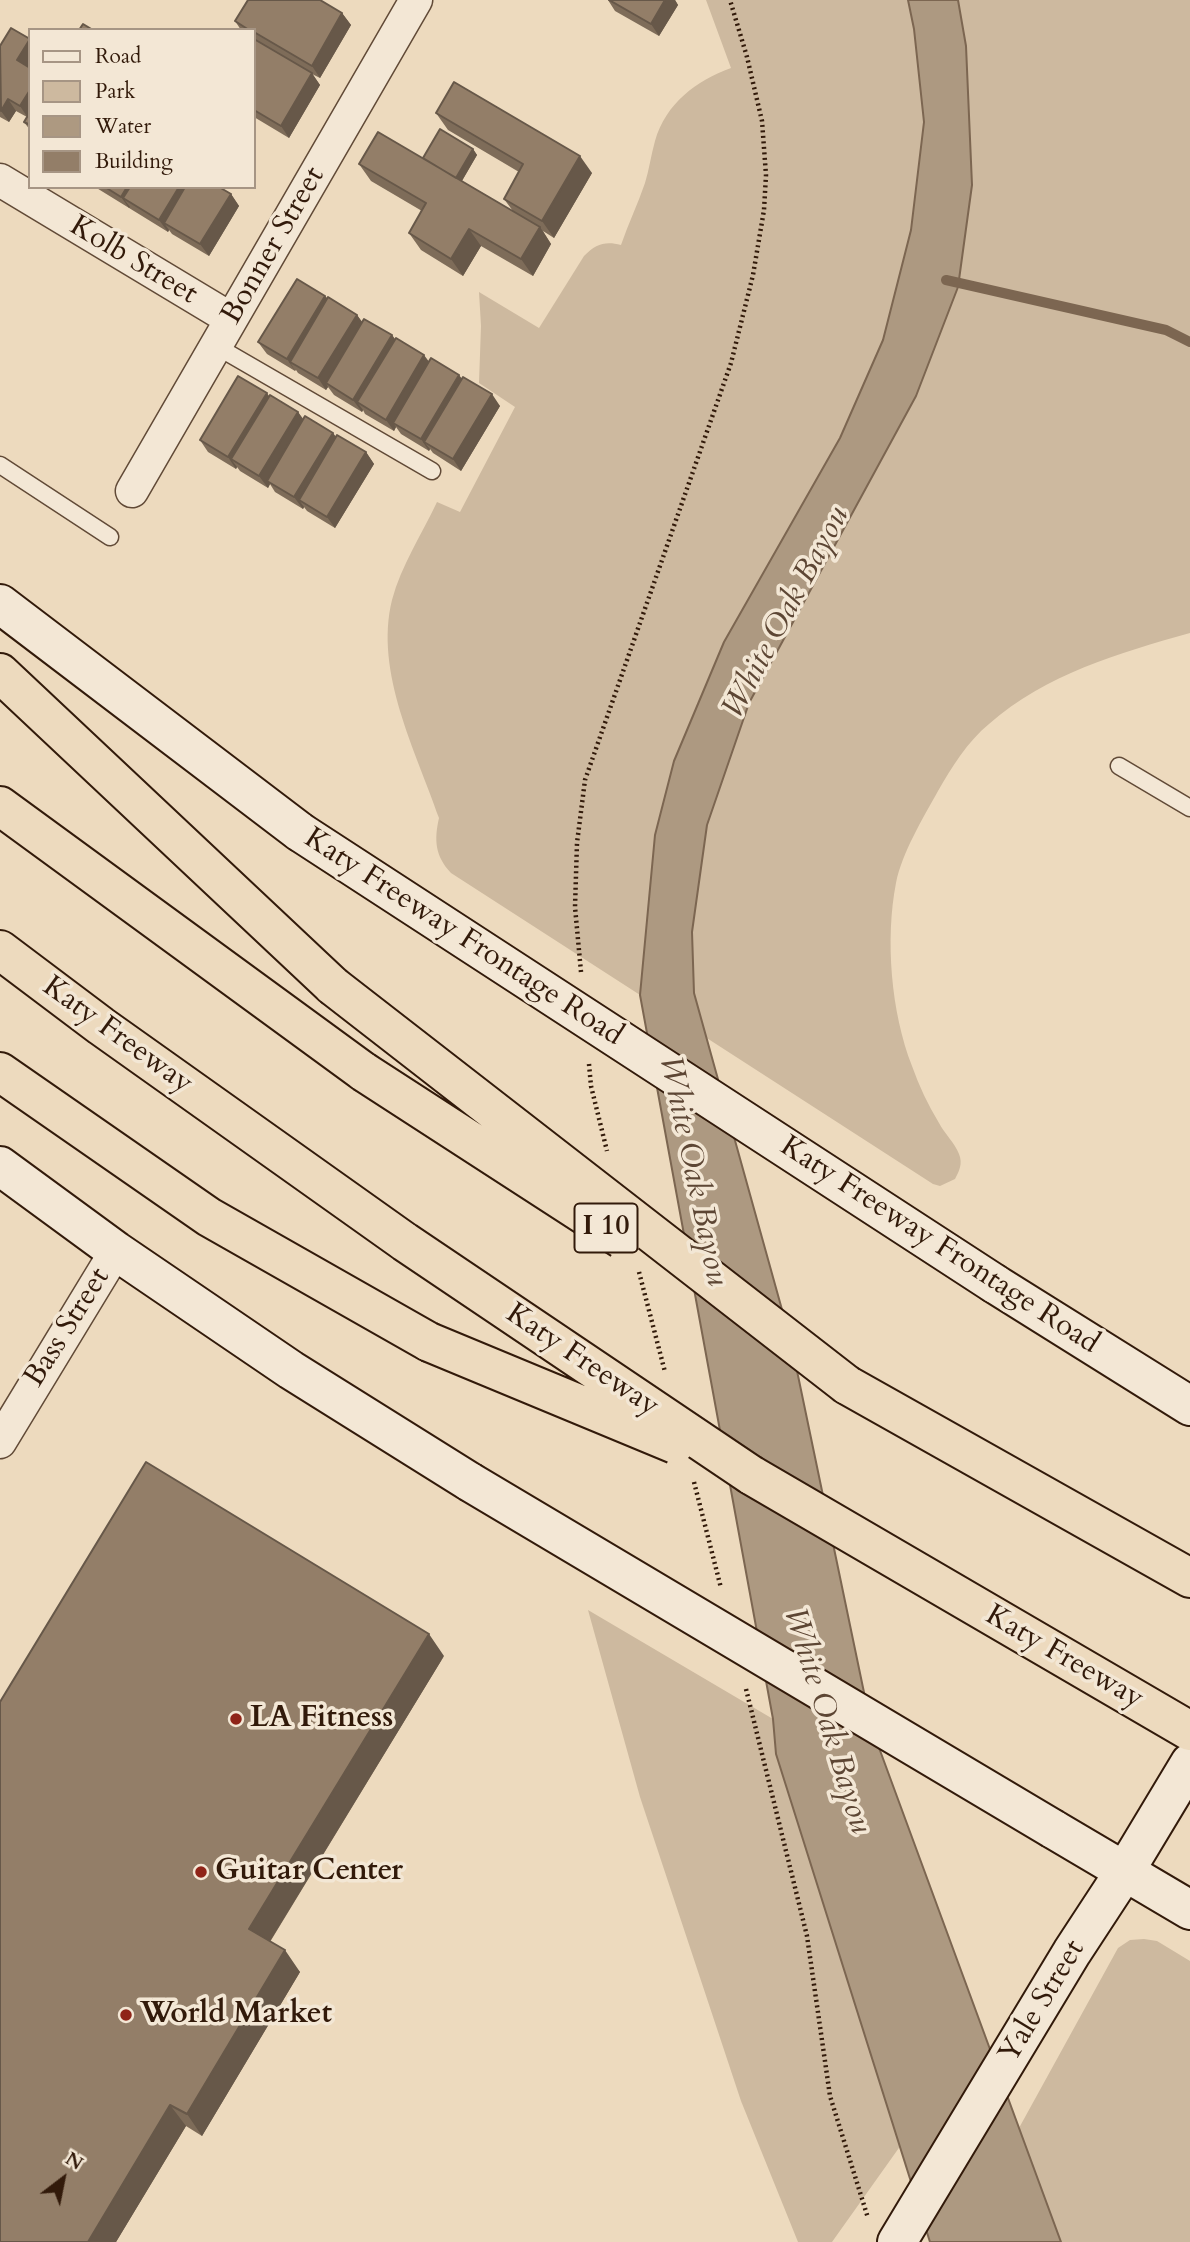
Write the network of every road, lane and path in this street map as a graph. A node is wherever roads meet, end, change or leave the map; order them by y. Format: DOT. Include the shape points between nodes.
graph roads {
  1 [pos="416,0"];
  2 [pos="0,180"];
  3 [pos="224,332"];
  4 [pos="0,464"];
  5 [pos="432,471"];
  6 [pos="132,491"];
  7 [pos="110,537"];
  8 [pos="0,604"];
  9 [pos="0,673"];
  10 [pos="1119,766"];
  11 [pos="0,806"];
  12 [pos="1190,808"];
  13 [pos="0,950"];
  14 [pos="0,1072"];
  15 [pos="0,1166"];
  16 [pos="116,1251"];
  17 [pos="847,1385"];
  18 [pos="1190,1406"];
  19 [pos="0,1442"];
  20 [pos="751,1475"];
  21 [pos="1190,1578"];
  22 [pos="1190,1731"];
  23 [pos="1190,1763"];
  24 [pos="1125,1871"];
  25 [pos="1190,1910"];
  26 [pos="897,2242"];
  1 -- 3 [label="street, Bonner Street"];
  2 -- 3 [label="street, Kolb Street"];
  3 -- 5 [label="lane"];
  3 -- 6 [label="street, Bonner Street"];
  4 -- 7 [label="lane"];
  8 -- 18 [label="main road, Katy Freeway Frontage Road, bridge" via="300,832"];
  9 -- 17 [label="highway, bridge" via="333,986"];
  10 -- 12 [label="lane"];
  11 -- 17 [label="highway, I 10, bridge" via="364,1072"];
  13 -- 20 [label="highway, Katy Freeway, bridge" via="405,1242"];
  14 -- 20 [label="highway, bridge" via="209,1217 429,1342"];
  15 -- 16 [label="main road"];
  16 -- 19 [label="street, Bass Street"];
  16 -- 24 [label="main road, bridge" via="291,1370 470,1482"];
  17 -- 21 [label="highway, I 10"];
  20 -- 22 [label="highway, Katy Freeway"];
  23 -- 24 [label="main road, Yale Street"];
  24 -- 25 [label="main road"];
  24 -- 26 [label="main road, Yale Street"];
}
